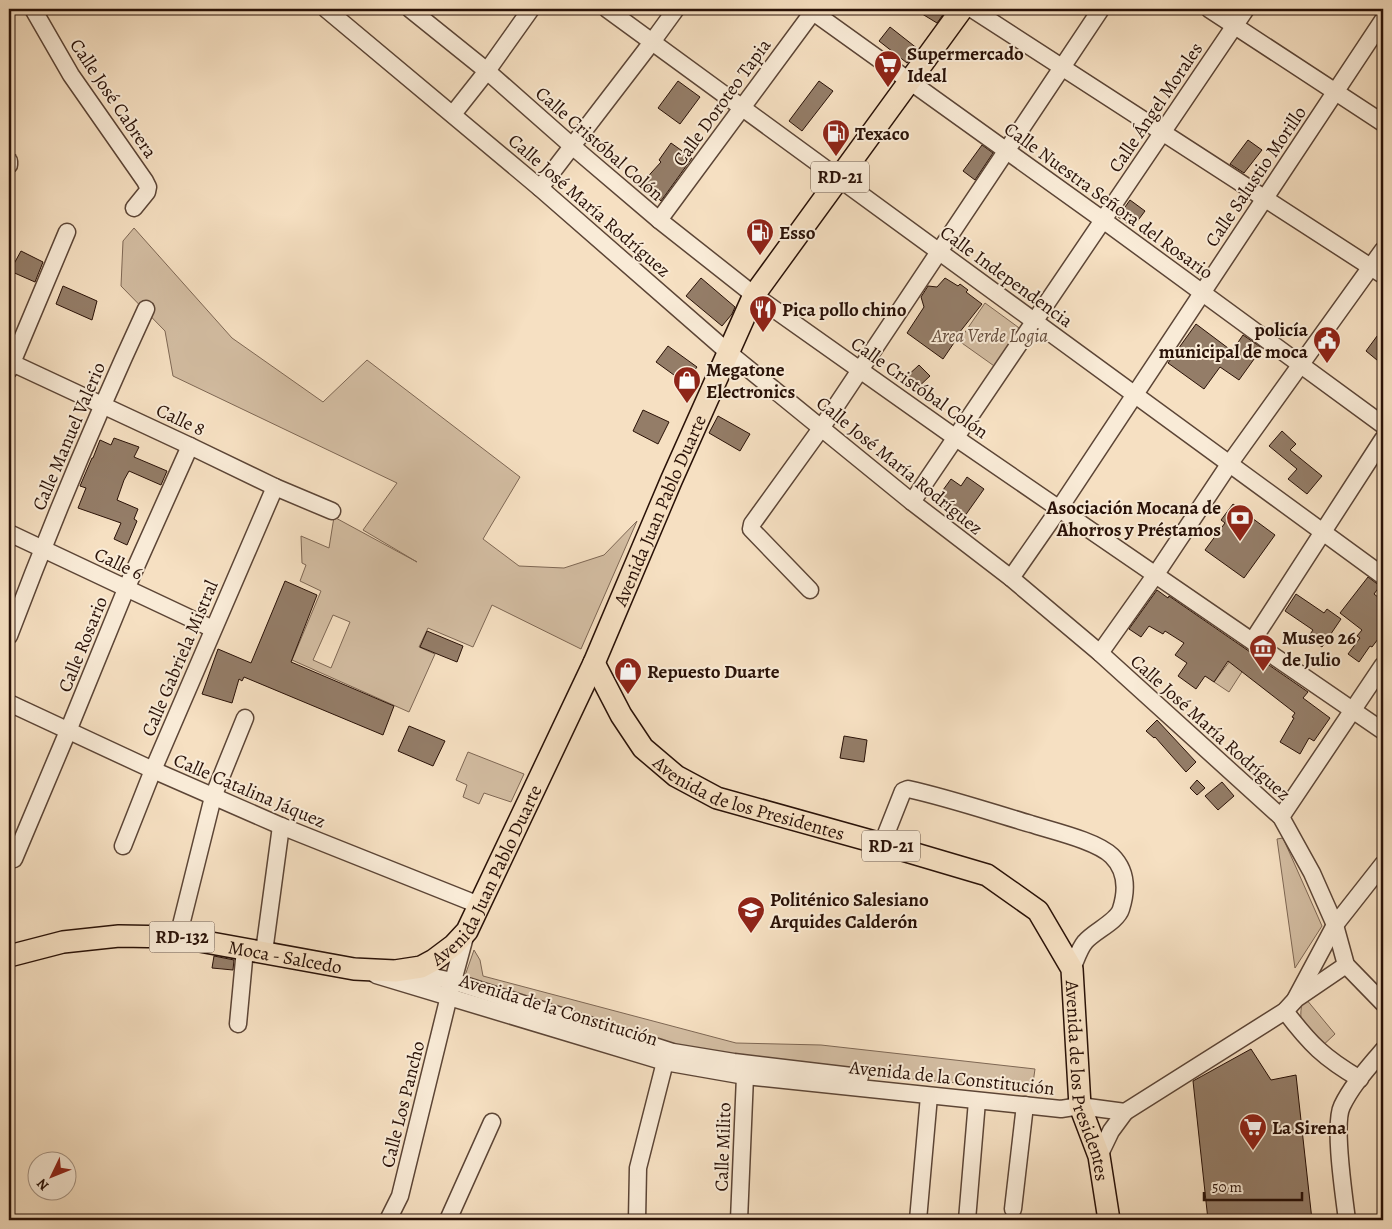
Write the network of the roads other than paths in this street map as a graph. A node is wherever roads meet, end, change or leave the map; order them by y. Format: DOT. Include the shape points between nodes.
graph roads {
  1 [pos="33,9"];
  2 [pos="326,9"];
  3 [pos="410,9"];
  4 [pos="531,9"];
  5 [pos="607,9"];
  6 [pos="676,9"];
  7 [pos="962,9"];
  8 [pos="972,9"];
  9 [pos="1101,9"];
  10 [pos="1210,9"];
  11 [pos="1246,9"];
  12 [pos="812,10"];
  13 [pos="1383,20"];
  14 [pos="1235,26"];
  15 [pos="652,42"];
  16 [pos="1062,67"];
  17 [pos="487,71"];
  18 [pos="911,82"];
  19 [pos="1336,92"];
  20 [pos="742,107"];
  21 [pos="454,114"];
  22 [pos="1383,123"];
  23 [pos="1162,132"];
  24 [pos="572,146"];
  25 [pos="1007,151"];
  26 [pos="839,178"];
  27 [pos="540,188"];
  28 [pos="1264,198"];
  29 [pos="134,208"];
  30 [pos="659,220"];
  31 [pos="1103,220"];
  32 [pos="67,232"];
  33 [pos="1383,250"];
  34 [pos="939,252"];
  35 [pos="1377,271"];
  36 [pos="1202,292"];
  37 [pos="754,295"];
  38 [pos="146,309"];
  39 [pos="1035,321"];
  40 [pos="730,353"];
  41 [pos="10,364"];
  42 [pos="1300,365"];
  43 [pos="860,369"];
  44 [pos="1134,394"];
  45 [pos="102,404"];
  46 [pos="1383,425"];
  47 [pos="822,427"];
  48 [pos="956,438"];
  49 [pos="1383,439"];
  50 [pos="190,446"];
  51 [pos="1230,463"];
  52 [pos="275,487"];
  53 [pos="912,502"];
  54 [pos="1059,509"];
  55 [pos="332,512"];
  56 [pos="1323,532"];
  57 [pos="9,533"];
  58 [pos="42,549"];
  59 [pos="1156,574"];
  60 [pos="1383,576"];
  61 [pos="1011,578"];
  62 [pos="126,589"];
  63 [pos="810,590"];
  64 [pos="213,629"];
  65 [pos="9,636"];
  66 [pos="1252,640"];
  67 [pos="1100,653"];
  68 [pos="594,664"];
  69 [pos="1383,665"];
  70 [pos="9,703"];
  71 [pos="1352,711"];
  72 [pos="244,718"];
  73 [pos="68,731"];
  74 [pos="1383,731"];
  75 [pos="153,770"];
  76 [pos="213,797"];
  77 [pos="1280,817"];
  78 [pos="281,826"];
  79 [pos="882,844"];
  80 [pos="123,846"];
  81 [pos="14,859"];
  82 [pos="1383,864"];
  83 [pos="479,905"];
  84 [pos="1335,925"];
  85 [pos="467,931"];
  86 [pos="178,937"];
  87 [pos="255,951"];
  88 [pos="9,956"];
  89 [pos="1346,965"];
  90 [pos="354,969"];
  91 [pos="1072,969"];
  92 [pos="404,970"];
  93 [pos="451,988"];
  94 [pos="1383,1003"];
  95 [pos="1290,1005"];
  96 [pos="238,1024"];
  97 [pos="1383,1050"];
  98 [pos="665,1062"];
  99 [pos="744,1076"];
  100 [pos="1360,1079"];
  101 [pos="929,1096"];
  102 [pos="977,1101"];
  103 [pos="1025,1105"];
  104 [pos="1080,1106"];
  105 [pos="1125,1112"];
  106 [pos="492,1122"];
  107 [pos="1099,1156"];
  108 [pos="1013,1209"];
  109 [pos="388,1220"];
  110 [pos="448,1220"];
  111 [pos="637,1220"];
  112 [pos="739,1220"];
  113 [pos="918,1220"];
  114 [pos="967,1220"];
  115 [pos="1109,1220"];
  116 [pos="1347,1220"];
  1 -- 29 [label="street, Calle José Cabrera" via="71,75 145,180 147,192"];
  2 -- 21 [label="street, Calle José María Rodríguez"];
  3 -- 17 [label="street, Calle Cristóbal Colón"];
  4 -- 17 [label="street"];
  5 -- 15 [label="street, Calle Independencia"];
  6 -- 15 [label="street"];
  7 -- 18 [label="main road, Avenida Juan Pablo Duarte / RD-21"];
  8 -- 16 [label="street"];
  9 -- 16 [label="street"];
  10 -- 14 [label="street"];
  11 -- 14 [label="street, Calle Ángel Morales"];
  12 -- 18 [label="street, Calle Nuestra Señora del Rosario"];
  12 -- 20 [label="street, Calle Doroteo Tapia"];
  13 -- 19 [label="street, Calle Salustio Morillo"];
  14 -- 19 [label="street"];
  14 -- 23 [label="street, Calle Ángel Morales"];
  15 -- 20 [label="street, Calle Independencia"];
  15 -- 24 [label="street"];
  16 -- 23 [label="street"];
  16 -- 25 [label="street"];
  17 -- 21 [label="street"];
  17 -- 24 [label="street, Calle Cristóbal Colón"];
  18 -- 25 [label="street, Calle Nuestra Señora del Rosario"];
  18 -- 26 [label="main road, Avenida Juan Pablo Duarte / RD-21"];
  19 -- 22 [label="street"];
  19 -- 28 [label="street, Calle Salustio Morillo"];
  20 -- 26 [label="street, Calle Independencia"];
  20 -- 30 [label="street, Calle Doroteo Tapia"];
  21 -- 27 [label="street, Calle José María Rodríguez"];
  23 -- 28 [label="street"];
  23 -- 31 [label="street, Calle Ángel Morales"];
  24 -- 27 [label="street"];
  24 -- 30 [label="street, Calle Cristóbal Colón"];
  25 -- 31 [label="street, Calle Nuestra Señora del Rosario"];
  25 -- 34 [label="street"];
  26 -- 34 [label="street, Calle Independencia"];
  26 -- 37 [label="main road, Avenida Juan Pablo Duarte / RD-21"];
  27 -- 40 [label="street, Calle José María Rodríguez"];
  28 -- 35 [label="street"];
  28 -- 36 [label="street, Calle Salustio Morillo"];
  30 -- 37 [label="street, Calle Cristóbal Colón"];
  31 -- 36 [label="street, Calle Nuestra Señora del Rosario"];
  31 -- 39 [label="street, Calle Ángel Morales"];
  32 -- 41 [label="street"];
  33 -- 35 [label="street"];
  34 -- 39 [label="street, Calle Independencia"];
  34 -- 43 [label="street"];
  35 -- 42 [label="street"];
  36 -- 42 [label="street, Calle Nuestra Señora del Rosario"];
  36 -- 44 [label="street, Calle Salustio Morillo"];
  37 -- 40 [label="main road, Avenida Juan Pablo Duarte / RD-21"];
  37 -- 43 [label="street, Calle Cristóbal Colón"];
  38 -- 45 [label="street, Calle Manuel Valerio"];
  39 -- 44 [label="street, Calle Independencia"];
  39 -- 48 [label="street, Calle Ángel Morales"];
  40 -- 47 [label="street, Calle José María Rodríguez"];
  40 -- 68 [label="main road, Avenida Juan Pablo Duarte / RD-21" via="671,481"];
  41 -- 45 [label="street, Calle 8"];
  42 -- 46 [label="street, Calle Nuestra Señora del Rosario"];
  42 -- 51 [label="street"];
  43 -- 47 [label="street"];
  43 -- 48 [label="street, Calle Cristóbal Colón"];
  44 -- 51 [label="street, Calle Independencia"];
  44 -- 54 [label="street, Calle Salustio Morillo"];
  45 -- 50 [label="street, Calle 8"];
  45 -- 58 [label="street, Calle Manuel Valerio"];
  47 -- 53 [label="street, Calle José María Rodríguez"];
  47 -- 63 [label="street" via="751,526"];
  48 -- 53 [label="street, Calle Ángel Morales"];
  48 -- 54 [label="street, Calle Cristóbal Colón"];
  49 -- 56 [label="street"];
  50 -- 52 [label="street, Calle 8"];
  50 -- 62 [label="street, Calle Rosario"];
  51 -- 56 [label="street, Calle Independencia"];
  51 -- 59 [label="street"];
  52 -- 55 [label="street, Calle 8"];
  52 -- 64 [label="street, Calle Gabriela Mistral"];
  53 -- 61 [label="street, Calle José María Rodríguez"];
  54 -- 59 [label="street, Calle Cristóbal Colón"];
  54 -- 61 [label="street, Calle Salustio Morillo"];
  56 -- 60 [label="street, Calle Independencia"];
  56 -- 66 [label="street"];
  57 -- 58 [label="street, Calle 6"];
  58 -- 62 [label="street, Calle 6"];
  58 -- 65 [label="street, Calle Manuel Valerio"];
  59 -- 66 [label="street, Calle Cristóbal Colón"];
  59 -- 67 [label="street"];
  61 -- 67 [label="street, Calle José María Rodríguez"];
  62 -- 64 [label="street, Calle 6"];
  62 -- 73 [label="street, Calle Rosario"];
  64 -- 75 [label="street, Calle Gabriela Mistral"];
  66 -- 71 [label="street, Calle Cristóbal Colón"];
  67 -- 77 [label="street, Calle José María Rodríguez"];
  68 -- 79 [label="main road, Avenida de los Presidentes / RD-21" via="643,748 676,776 717,798"];
  68 -- 83 [label="main road, Avenida Juan Pablo Duarte / RD-132"];
  69 -- 71 [label="street"];
  70 -- 73 [label="street, Calle Catalina Jáquez"];
  71 -- 74 [label="street, Calle Cristóbal Colón"];
  71 -- 77 [label="street"];
  72 -- 76 [label="street"];
  73 -- 75 [label="street, Calle Catalina Jáquez"];
  73 -- 81 [label="street, Calle Rosario"];
  75 -- 76 [label="street, Calle Catalina Jáquez"];
  75 -- 80 [label="street, Calle Gabriela Mistral"];
  76 -- 78 [label="street, Calle Catalina Jáquez"];
  76 -- 86 [label="street"];
  77 -- 84 [label="street, Calle José María Rodríguez" via="1312,873"];
  78 -- 83 [label="street, Calle Catalina Jáquez"];
  78 -- 87 [label="street"];
  79 -- 91 [label="main road, Avenida de los Presidentes / RD-21" via="987,875 1038,911"];
  79 -- 91 [label="street" via="903,791 908,789 1059,833 1106,851 1117,862 1125,878 1120,911 1084,943"];
  82 -- 84 [label="street"];
  83 -- 85 [label="main road, Avenida Juan Pablo Duarte / RD-132"];
  84 -- 89 [label="street, Calle José María Rodríguez"];
  84 -- 95 [label="street"];
  85 -- 92 [label="main road, Avenida Juan Pablo Duarte / RD-132" via="434,960 421,967"];
  85 -- 93 [label="street, Calle Los Pancho"];
  86 -- 87 [label="main road, Moca - Salcedo / RD-132"];
  86 -- 88 [label="main road, Moca - Salcedo / RD-132" via="119,936 63,942"];
  87 -- 90 [label="main road, Moca - Salcedo / RD-132"];
  87 -- 96 [label="street"];
  89 -- 94 [label="street, Calle José María Rodríguez"];
  89 -- 95 [label="street"];
  90 -- 92 [label="main road, Avenida Juan Pablo Duarte / RD-132"];
  90 -- 93 [label="street, Avenida de la Constitución"];
  91 -- 104 [label="main road, Avenida de los Presidentes / RD-21"];
  92 -- 93 [label="street, Avenida de la Constitución"];
  93 -- 98 [label="street, Avenida de la Constitución"];
  93 -- 104 [label="street, Avenida de la Constitución" via="674,1052 734,1062 1064,1100"];
  93 -- 109 [label="street, Calle Los Pancho" via="400,1196"];
  95 -- 100 [label="street" via="1305,1038 1334,1064"];
  95 -- 105 [label="street"];
  97 -- 100 [label="street"];
  98 -- 99 [label="street, Avenida de la Constitución"];
  98 -- 111 [label="street" via="638,1168"];
  99 -- 101 [label="street, Avenida de la Constitución"];
  99 -- 112 [label="street, Calle Milito"];
  100 -- 116 [label="street" via="1341,1106 1338,1123"];
  101 -- 102 [label="street, Avenida de la Constitución"];
  101 -- 113 [label="street"];
  102 -- 103 [label="street, Avenida de la Constitución"];
  102 -- 114 [label="street"];
  103 -- 104 [label="street, Avenida de la Constitución" via="1060,1109"];
  103 -- 108 [label="street"];
  104 -- 105 [label="street"];
  104 -- 107 [label="main road, Avenida de los Presidentes / RD-21"];
  105 -- 107 [label="street"];
  106 -- 110 [label="street"];
  107 -- 115 [label="main road, Avenida de los Presidentes / RD-21"];
}
